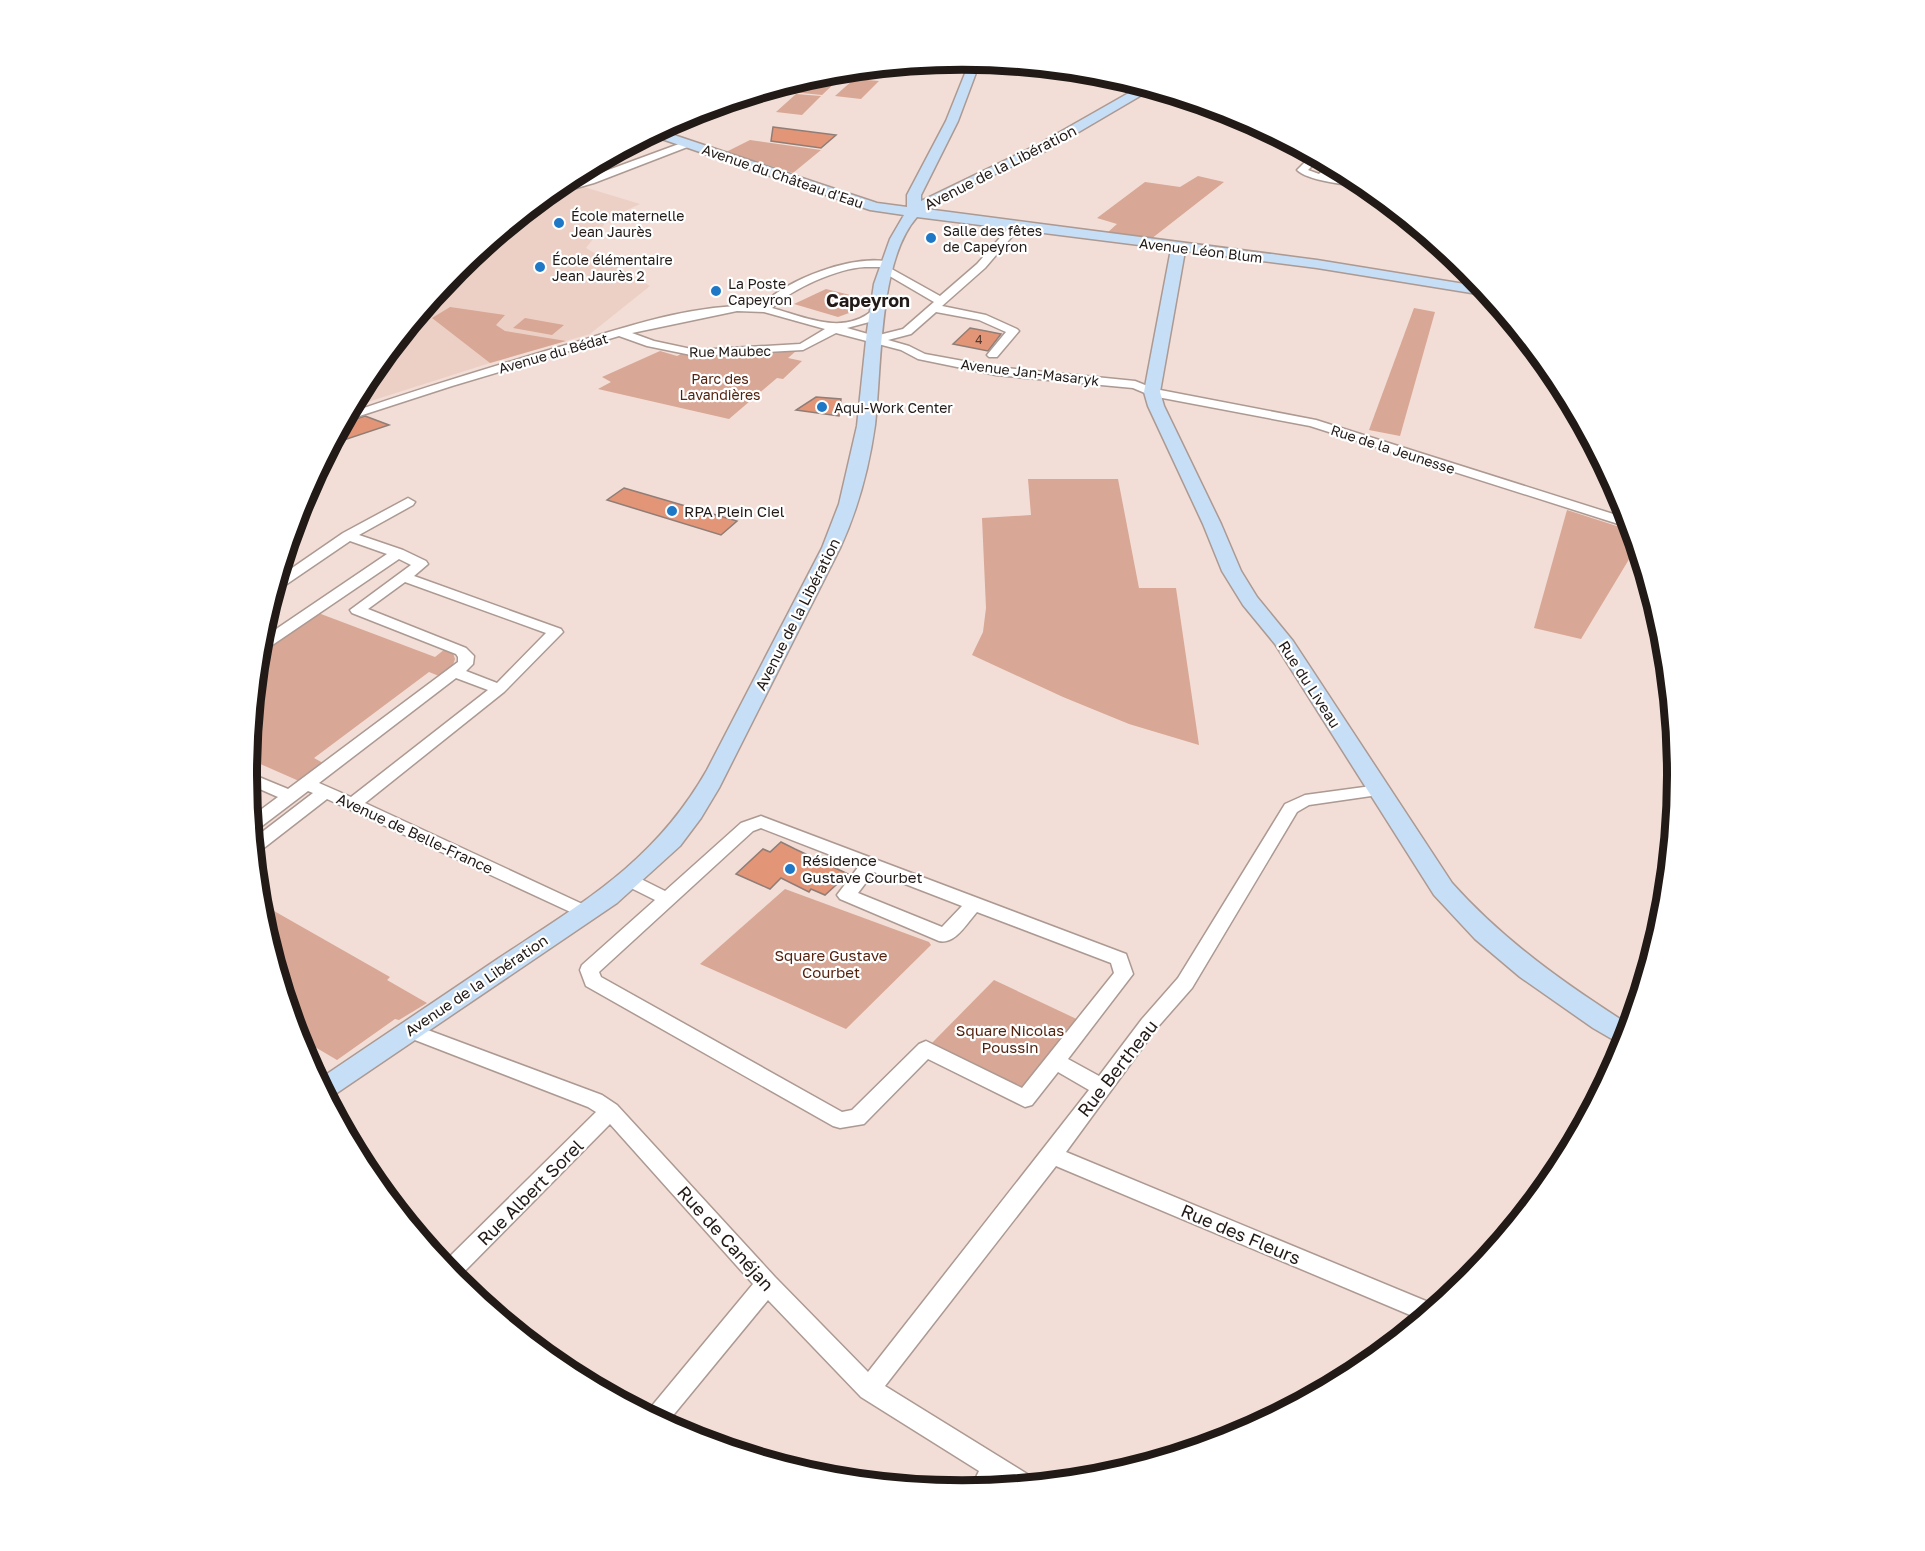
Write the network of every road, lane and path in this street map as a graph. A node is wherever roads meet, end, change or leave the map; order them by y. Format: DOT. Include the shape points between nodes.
graph roads {
  1 [pos="971,70"];
  2 [pos="1137,93"];
  3 [pos="665,137"];
  4 [pos="687,144"];
  5 [pos="1310,162"];
  6 [pos="1326,172"];
  7 [pos="922,177"];
  8 [pos="1322,177"];
  9 [pos="1338,179"];
  10 [pos="576,186"];
  11 [pos="958,188"];
  12 [pos="914,212"];
  13 [pos="1016,226"];
  14 [pos="1179,247"];
  15 [pos="885,266"];
  16 [pos="1473,290"];
  17 [pos="937,304"];
  18 [pos="764,309"];
  19 [pos="877,312"];
  20 [pos="836,328"];
  21 [pos="621,333"];
  22 [pos="873,339"];
  23 [pos="993,355"];
  24 [pos="1152,392"];
  25 [pos="358,414"];
  26 [pos="408,502"];
  27 [pos="1619,521"];
  28 [pos="348,536"];
  29 [pos="398,553"];
  30 [pos="404,577"];
  31 [pos="286,578"];
  32 [pos="271,640"];
  33 [pos="455,672"];
  34 [pos="499,688"];
  35 [pos="257,782"];
  36 [pos="306,783"];
  37 [pos="1379,790"];
  38 [pos="325,792"];
  39 [pos="290,796"];
  40 [pos="353,804"];
  41 [pos="259,820"];
  42 [pos="261,841"];
  43 [pos="871,864"];
  44 [pos="629,880"];
  45 [pos="669,900"];
  46 [pos="974,904"];
  47 [pos="585,912"];
  48 [pos="409,1030"];
  49 [pos="1619,1032"];
  50 [pos="1054,1061"];
  51 [pos="329,1086"];
  52 [pos="1101,1087"];
  53 [pos="610,1111"];
  54 [pos="1052,1155"];
  55 [pos="456,1265"];
  56 [pos="767,1284"];
  57 [pos="1422,1310"];
  58 [pos="869,1389"];
  59 [pos="661,1413"];
  60 [pos="988,1479"];
  1 -- 7 [label="street" via="952,121"];
  2 -- 11 [label="street, Avenue de la Libération" via="1028,155"];
  3 -- 4 [label="street, Avenue du Château d'Eau"];
  4 -- 10 [label="street"];
  4 -- 12 [label="street, Avenue du Château d'Eau" via="875,207"];
  5 -- 8 [label="street" via="1302,170"];
  6 -- 8 [label="street"];
  7 -- 11 [label="street" via="930,186"];
  7 -- 12 [label="street" via="914,195"];
  8 -- 9 [label="street"];
  11 -- 12 [label="street, Avenue de la Libération"];
  12 -- 13 [label="street, Avenue Léon Blum"];
  12 -- 15 [label="street, Avenue de la Libération" via="905,222"];
  13 -- 14 [label="street, Avenue Léon Blum"];
  13 -- 17 [label="street" via="981,266"];
  14 -- 16 [label="street, Avenue Léon Blum"];
  14 -- 24 [label="street"];
  15 -- 17 [label="street"];
  15 -- 18 [label="street" via="852,265 782,294"];
  15 -- 19 [label="street, Avenue de la Libération"];
  17 -- 22 [label="street" via="907,332"];
  17 -- 23 [label="street" via="1013,331"];
  18 -- 20 [label="street, Avenue du Bédat"];
  18 -- 21 [label="street, Avenue du Bédat" via="706,313"];
  19 -- 20 [label="street, Rue Maubec" via="863,321"];
  19 -- 22 [label="street, Avenue de la Libération"];
  20 -- 21 [label="street, Rue Maubec" via="803,347 696,353"];
  20 -- 22 [label="street, Avenue Jan-Masaryk"];
  21 -- 25 [label="street, Avenue du Bédat" via="448,383"];
  22 -- 24 [label="street, Avenue Jan-Masaryk" via="922,357 996,371 1135,384"];
  22 -- 44 [label="street, Avenue de la Libération" via="865,428 856,475 837,535 702,800 675,836"];
  24 -- 27 [label="street, Rue de la Jeunesse" via="1312,423"];
  24 -- 37 [label="street, Rue du Liveau" via="1225,558"];
  26 -- 28 [label="street"];
  28 -- 29 [label="street"];
  28 -- 31 [label="street"];
  29 -- 30 [label="street" via="421,564"];
  29 -- 32 [label="street"];
  30 -- 33 [label="street" via="357,610 461,651 465,664"];
  30 -- 34 [label="street" via="556,632"];
  33 -- 34 [label="street"];
  33 -- 36 [label="street"];
  34 -- 40 [label="street"];
  35 -- 39 [label="street"];
  36 -- 38 [label="street, Avenue de Belle-France"];
  36 -- 39 [label="street"];
  37 -- 49 [label="street, Rue du Liveau" via="1463,913 1490,940"];
  37 -- 52 [label="street, Rue Bertheau" via="1305,800 1290,808 1185,983"];
  38 -- 40 [label="street, Avenue de Belle-France"];
  38 -- 42 [label="street"];
  39 -- 41 [label="street"];
  40 -- 47 [label="street, Avenue de Belle-France"];
  43 -- 45 [label="street" via="761,822 747,827"];
  43 -- 46 [label="street"];
  43 -- 46 [label="street" via="846,896 945,936"];
  44 -- 45 [label="street"];
  44 -- 47 [label="street, Avenue de la Libération"];
  45 -- 50 [label="street" via="589,970 593,981 840,1120 857,1118 926,1049 1025,1100"];
  46 -- 50 [label="street" via="1119,959 1124,974"];
  47 -- 48 [label="street, Avenue de la Libération"];
  48 -- 51 [label="street, Avenue de la Libération"];
  48 -- 53 [label="street, Rue de Canéjan" via="595,1101"];
  50 -- 52 [label="street"];
  52 -- 54 [label="street, Rue Bertheau"];
  53 -- 55 [label="street, Rue Albert Sorel"];
  53 -- 56 [label="street, Rue de Canéjan"];
  54 -- 57 [label="street, Rue des Fleurs"];
  54 -- 58 [label="street, Rue Bertheau"];
  56 -- 58 [label="street, Rue de Canéjan"];
  56 -- 59 [label="street"];
  58 -- 60 [label="street, Rue de Canéjan"];
}
